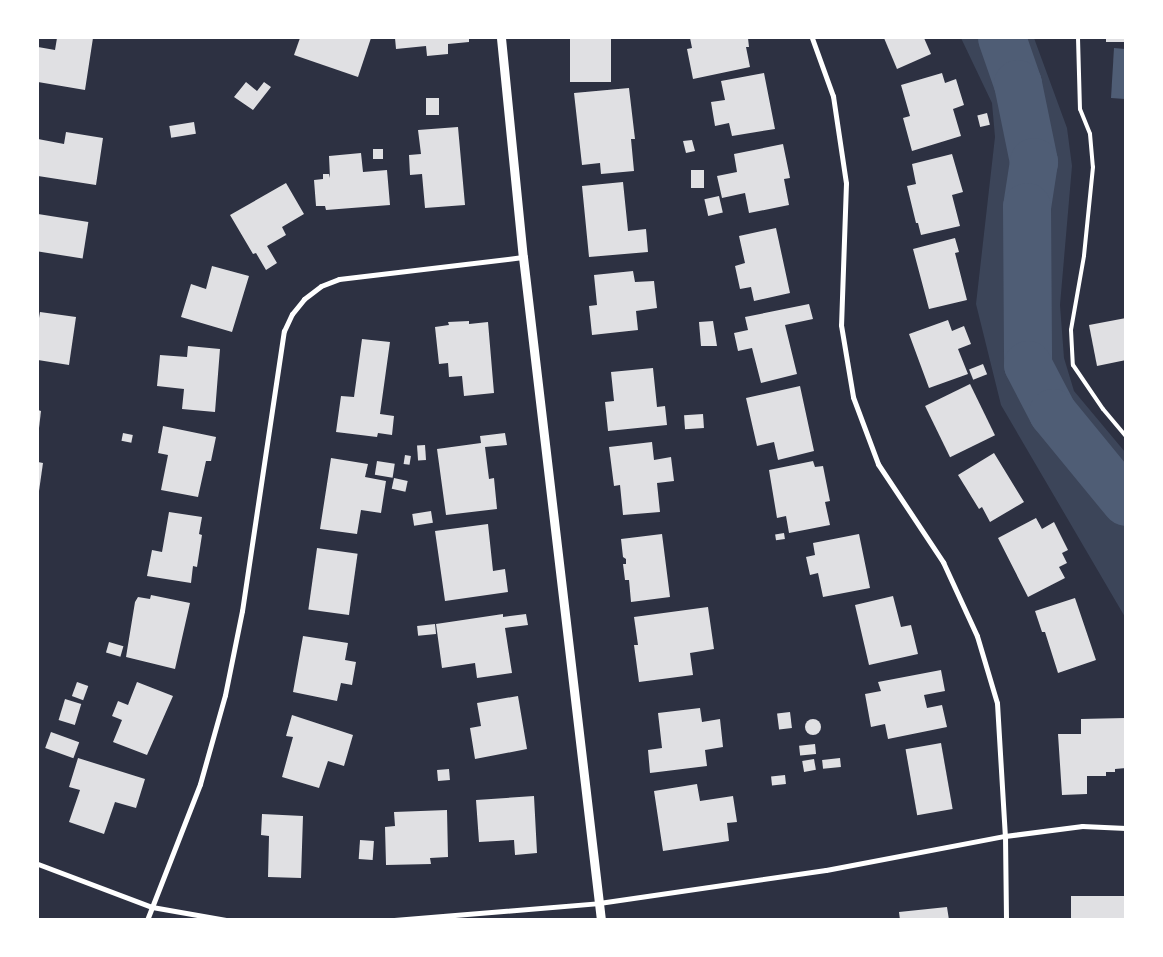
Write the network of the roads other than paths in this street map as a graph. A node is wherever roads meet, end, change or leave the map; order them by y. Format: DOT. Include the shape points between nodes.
graph roads {
  1 [pos="501,38"];
  2 [pos="812,38"];
  3 [pos="1078,38"];
  4 [pos="522,257"];
  5 [pos="1126,436"];
  6 [pos="1126,828"];
  7 [pos="1005,836"];
  8 [pos="38,864"];
  9 [pos="599,903"];
  10 [pos="152,907"];
  11 [pos="146,920"];
  12 [pos="226,920"];
  13 [pos="394,920"];
  14 [pos="602,920"];
  15 [pos="1006,920"];
  1 -- 4 [label="street"];
  2 -- 7 [label="street" via="833,96 846,183 841,325 853,398 878,464 944,562 977,636 997,703"];
  3 -- 5 [label="lane" via="1080,110 1090,134 1092,167 1084,256 1071,330 1073,365"];
  4 -- 9 [label="street"];
  4 -- 10 [label="street" via="339,279 316,290 292,314 284,331 242,611 225,695 200,784"];
  6 -- 7 [label="street" via="1082,826"];
  7 -- 9 [label="street" via="826,870"];
  7 -- 15 [label="street"];
  8 -- 10 [label="street"];
  9 -- 13 [label="street"];
  9 -- 14 [label="street"];
  10 -- 11 [label="street"];
  10 -- 12 [label="street"];
}
